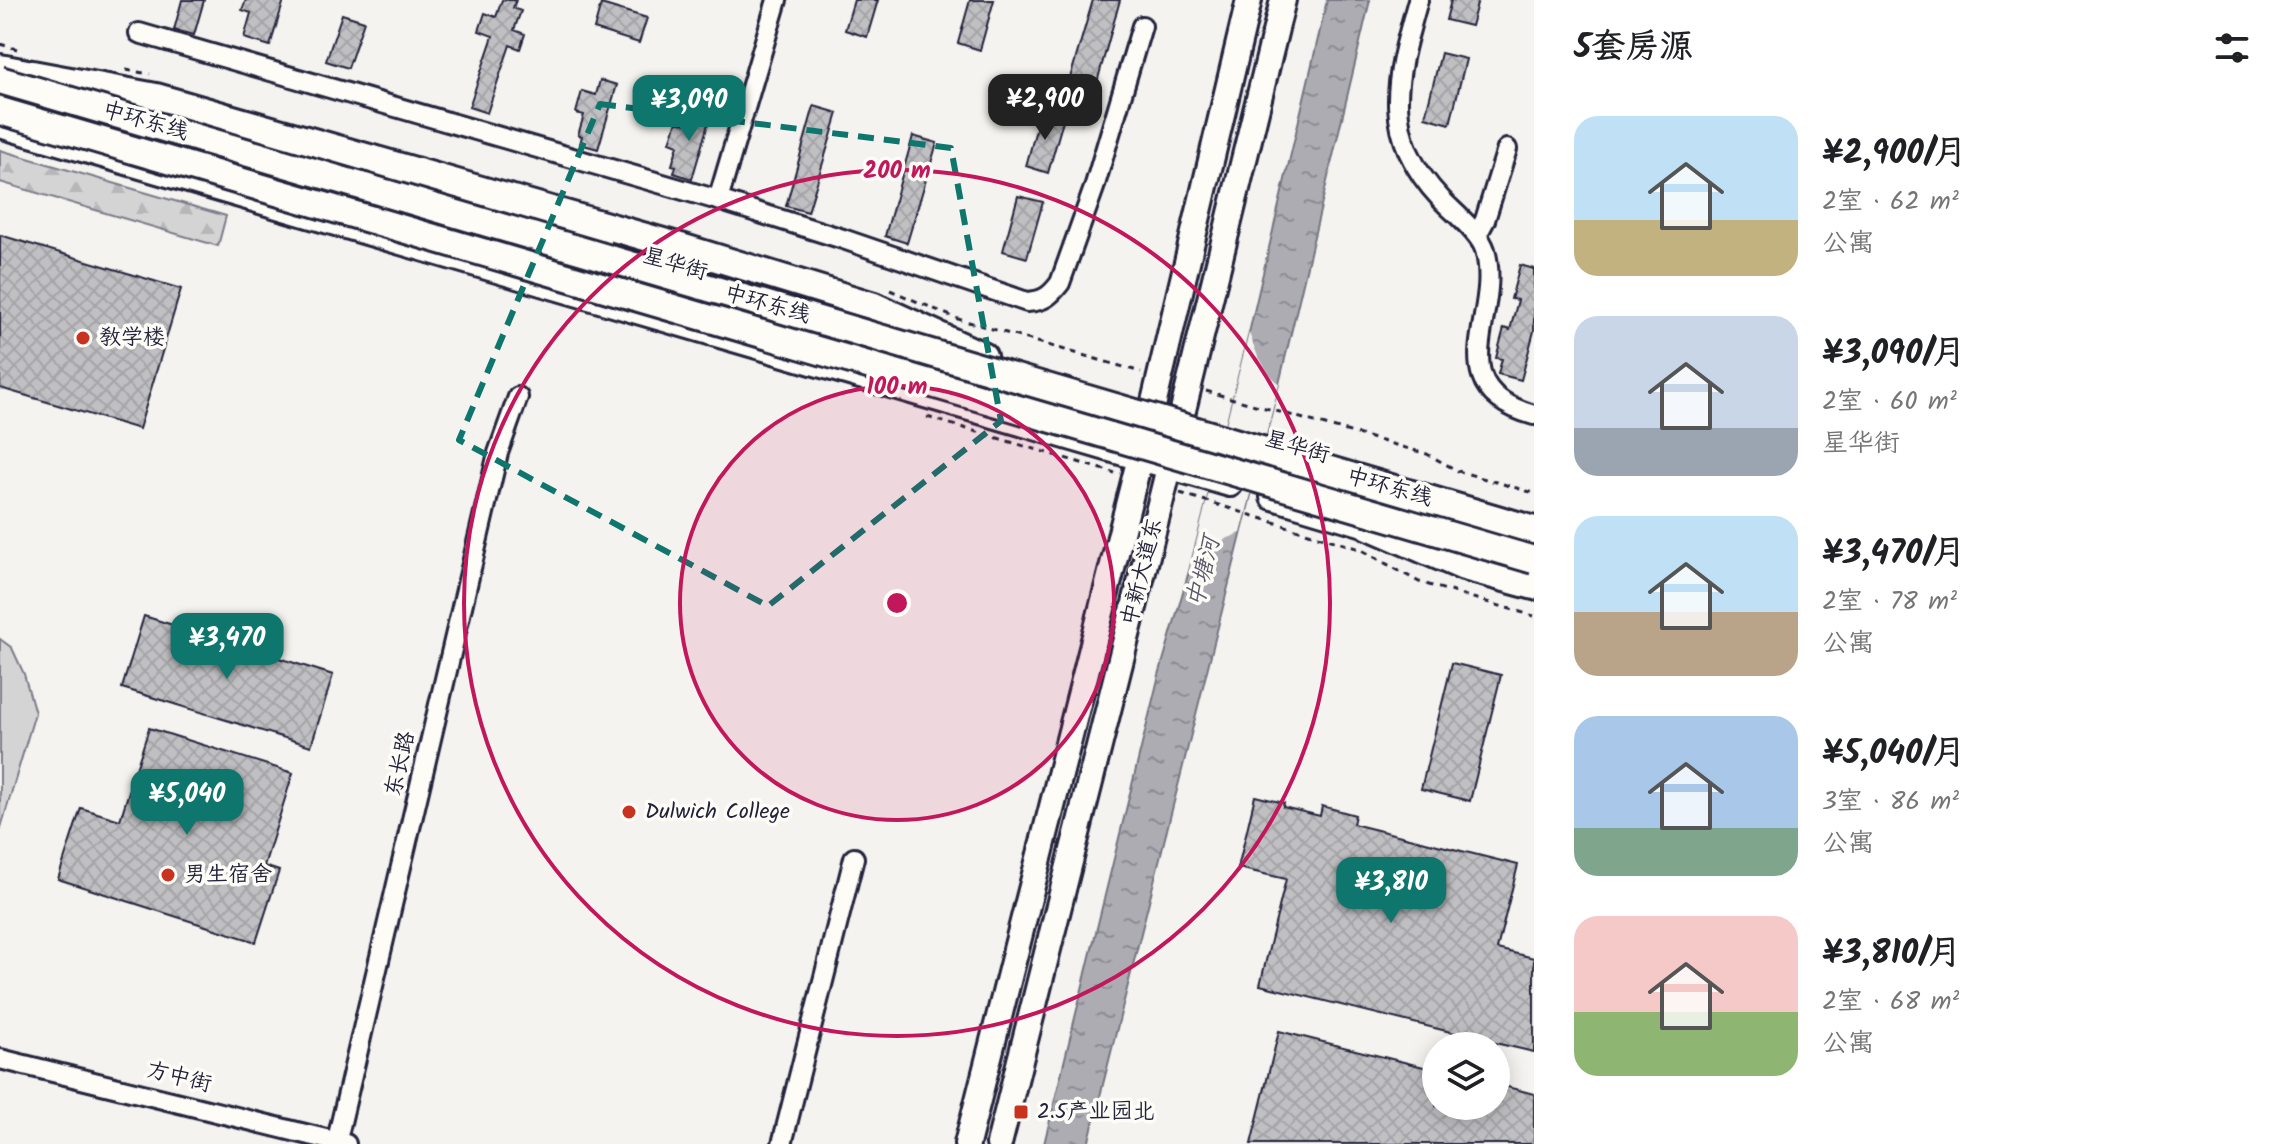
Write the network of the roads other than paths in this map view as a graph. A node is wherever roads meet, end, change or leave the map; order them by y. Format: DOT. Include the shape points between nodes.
graph roads {
  1 [pos="777,0"];
  2 [pos="1249,0"];
  3 [pos="1283,0"];
  4 [pos="1418,0"];
  5 [pos="1142,26"];
  6 [pos="139,33"];
  7 [pos="0,68"];
  8 [pos="0,80"];
  9 [pos="0,111"];
  10 [pos="0,125"];
  11 [pos="1507,149"];
  12 [pos="718,200"];
  13 [pos="1477,235"];
  14 [pos="983,356"];
  15 [pos="518,397"];
  16 [pos="1153,406"];
  17 [pos="1182,415"];
  18 [pos="1534,415"];
  19 [pos="1139,458"];
  20 [pos="1169,467"];
  21 [pos="1534,517"];
  22 [pos="1369,526"];
  23 [pos="1534,530"];
  24 [pos="1534,560"];
  25 [pos="1534,574"];
  26 [pos="1534,586"];
  27 [pos="854,858"];
  28 [pos="0,1059"];
  29 [pos="339,1143"];
  30 [pos="782,1144"];
  31 [pos="967,1144"];
  32 [pos="999,1144"];
  1 -- 12 [label="street"];
  2 -- 16 [label="main road, 中新大道东"];
  3 -- 17 [label="main road, 中新大道东"];
  4 -- 13 [label="street" via="1398,95 1402,139 1428,185"];
  5 -- 12 [label="street" via="1060,283 1041,301 1004,295"];
  6 -- 12 [label="street"];
  7 -- 14 [label="main road, 星华街"];
  7 -- 14 [label="highway" via="156,97 684,248 874,306"];
  8 -- 23 [label="highway, 中环东线, bridge"];
  9 -- 24 [label="highway, 中环东线, bridge"];
  10 -- 19 [label="main road"];
  11 -- 13 [label="street"];
  13 -- 18 [label="street" via="1489,283 1478,347 1481,375 1503,402"];
  14 -- 16 [label="main road, 星华街"];
  15 -- 29 [label="street, 东长路" via="498,453"];
  16 -- 17 [label="main road, 星华街"];
  16 -- 19 [label="main road, 中新大道东"];
  17 -- 20 [label="main road, 中新大道东"];
  17 -- 21 [label="main road, 星华街"];
  19 -- 20 [label="main road"];
  19 -- 31 [label="main road, 中新大道东"];
  20 -- 22 [label="main road" via="1209,491 1252,490"];
  20 -- 32 [label="main road, 中新大道东"];
  22 -- 25 [label="main road"];
  22 -- 26 [label="highway" via="1464,567"];
  27 -- 30 [label="street"];
  28 -- 29 [label="street, 方中街"];
}
